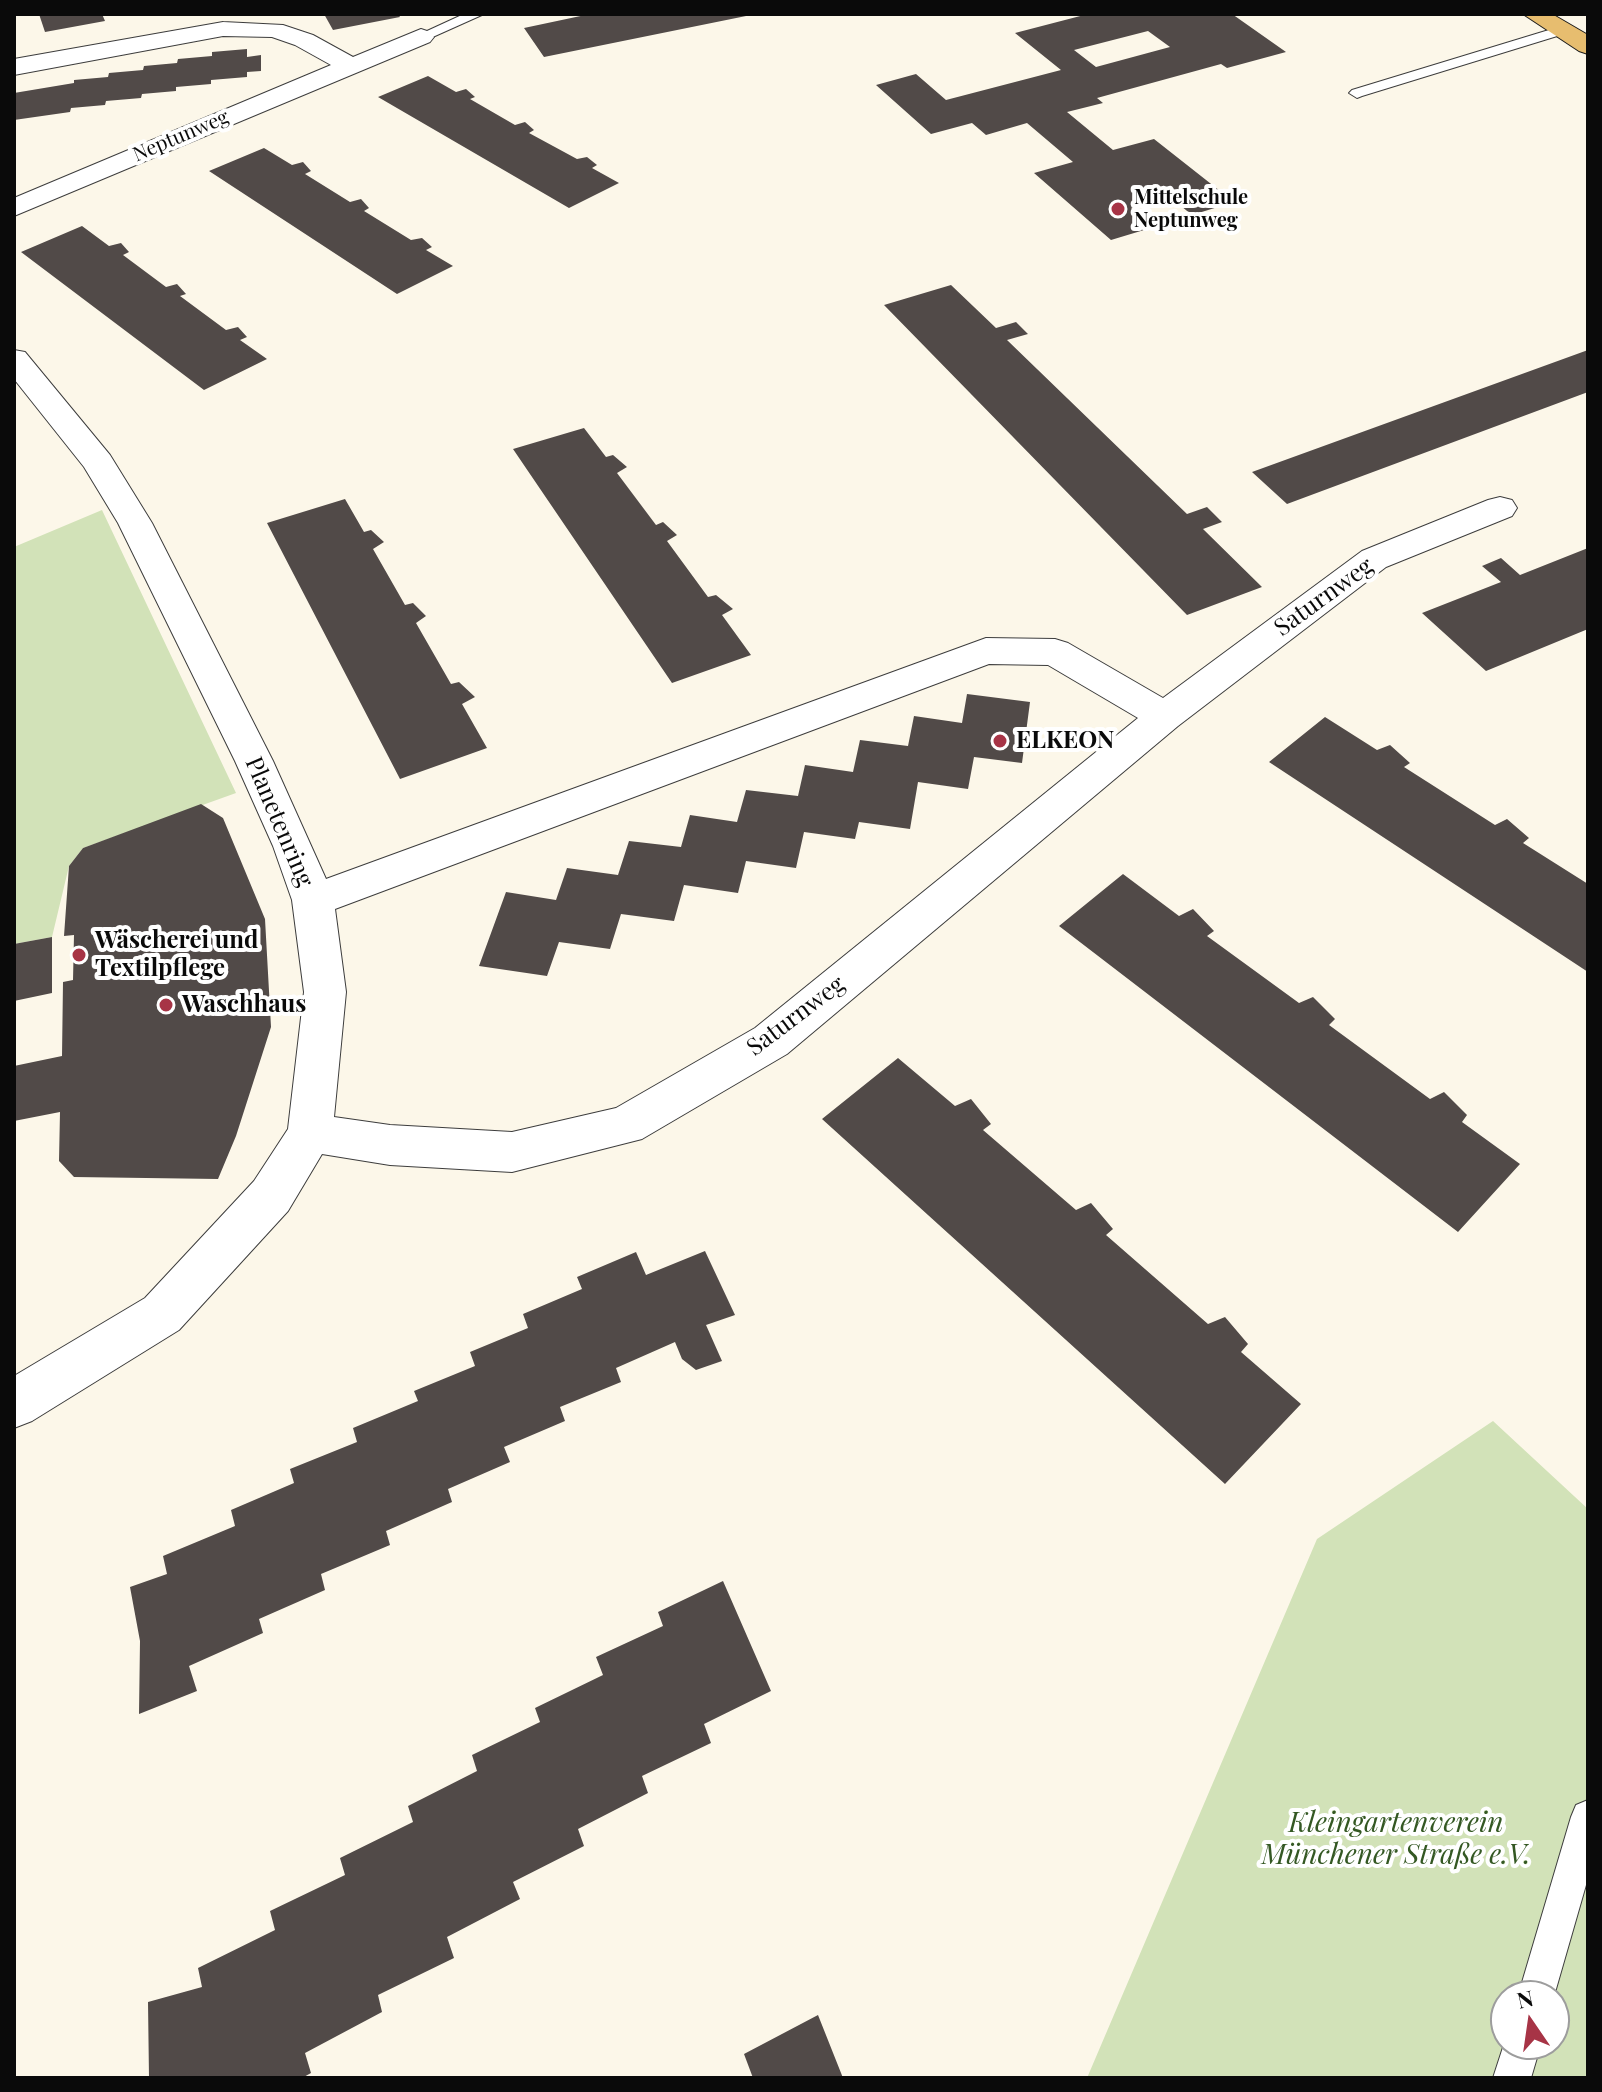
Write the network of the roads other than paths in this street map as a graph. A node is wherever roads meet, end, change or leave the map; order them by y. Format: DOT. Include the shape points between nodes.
graph roads {
  1 [pos="477,14"];
  2 [pos="1535,14"];
  3 [pos="1562,30"];
  4 [pos="421,37"];
  5 [pos="1588,46"];
  6 [pos="349,65"];
  7 [pos="14,67"];
  8 [pos="1357,93"];
  9 [pos="14,208"];
  10 [pos="14,359"];
  11 [pos="1500,508"];
  12 [pos="1165,716"];
  13 [pos="313,900"];
  14 [pos="310,1133"];
  15 [pos="14,1404"];
  16 [pos="1588,1817"];
  17 [pos="1541,1980"];
  1 -- 4 [label="lane, Neptunweg"];
  2 -- 3 [label="main road"];
  3 -- 5 [label="main road"];
  3 -- 8 [label="lane"];
  4 -- 6 [label="street, Neptunweg"];
  6 -- 7 [label="street" via="274,30 223,29"];
  6 -- 9 [label="street, Neptunweg"];
  10 -- 13 [label="street, Planetenring" via="98,462 135,523 254,761"];
  11 -- 12 [label="street, Saturnweg" via="1374,559"];
  12 -- 13 [label="street" via="1055,652 986,651"];
  12 -- 14 [label="street, Saturnweg" via="771,1041 626,1125 512,1152 390,1145"];
  13 -- 14 [label="street, Planetenring" via="325,992"];
  14 -- 15 [label="street, Planetenring" via="271,1196 162,1314"];
  16 -- 17 [label="lane"];
}
